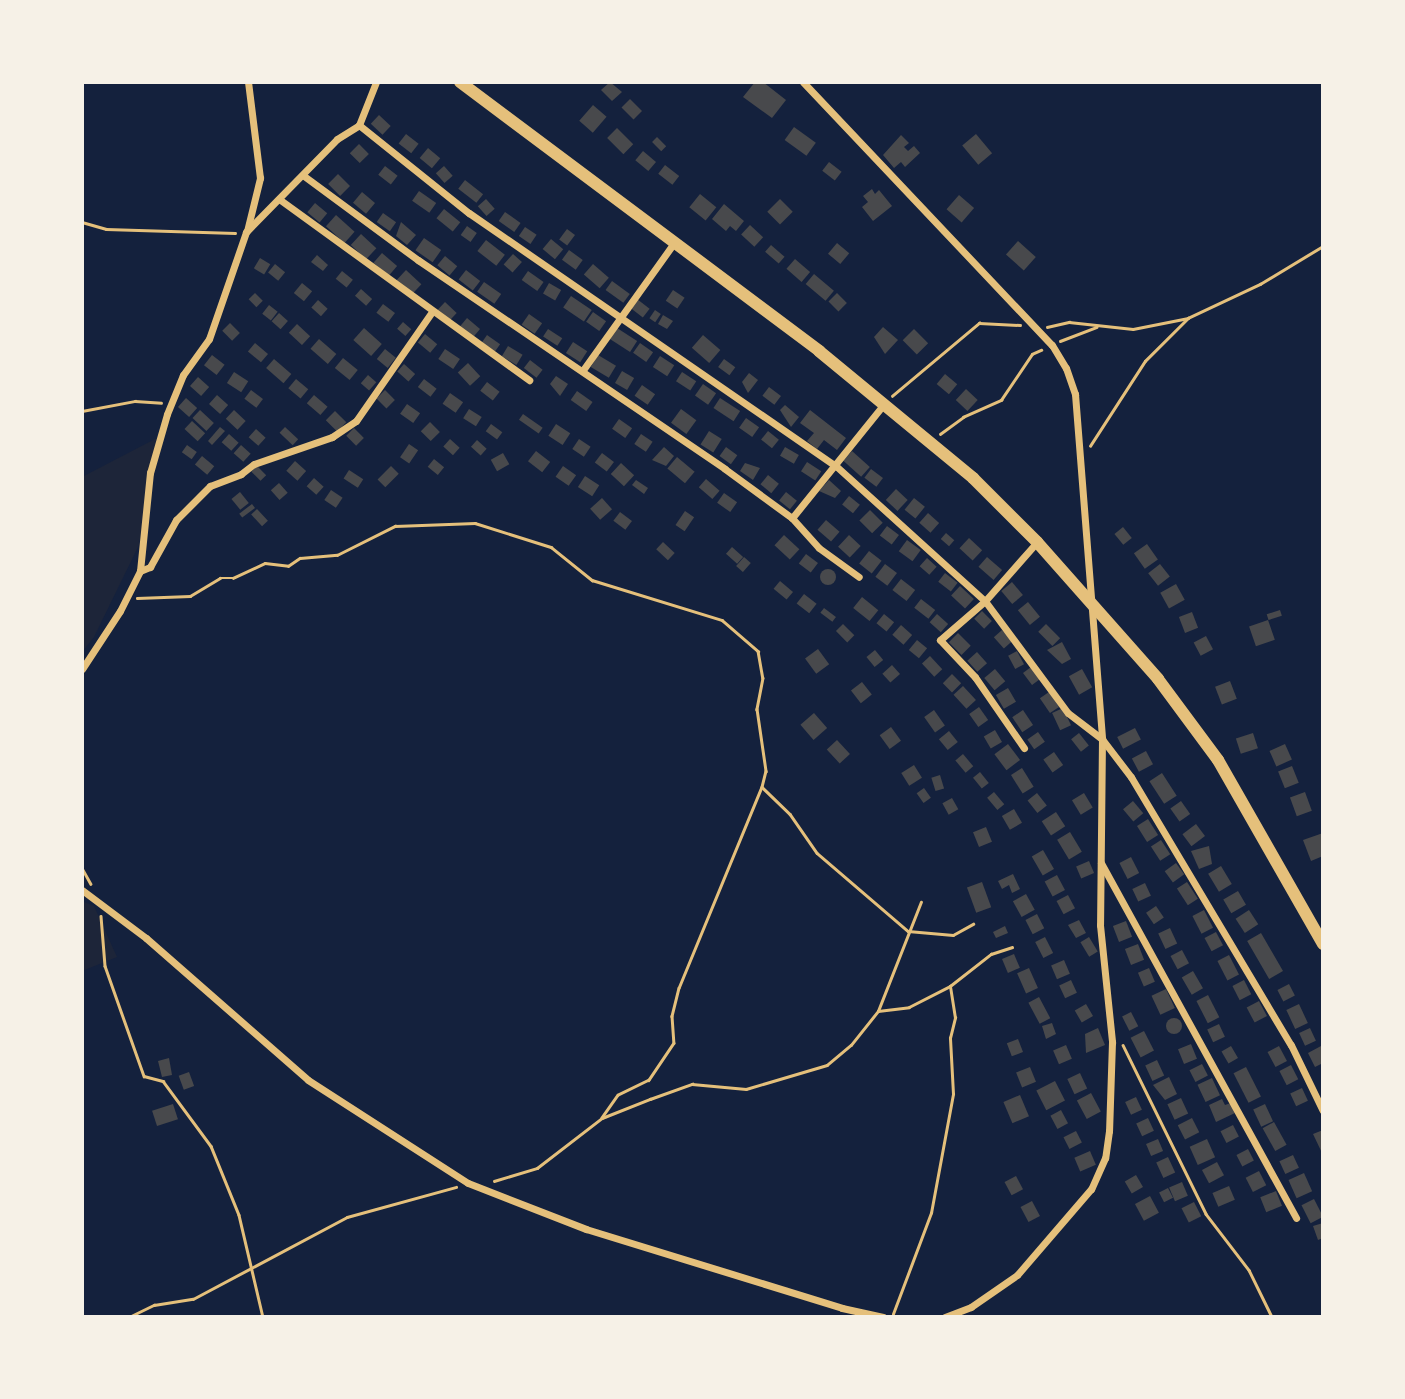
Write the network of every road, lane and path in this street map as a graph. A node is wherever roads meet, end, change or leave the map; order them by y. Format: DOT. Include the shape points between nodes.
graph roads {
  1 [pos="248,82"];
  2 [pos="376,82"];
  3 [pos="460,82"];
  4 [pos="803,82"];
  5 [pos="359,125"];
  6 [pos="304,176"];
  7 [pos="279,199"];
  8 [pos="82,222"];
  9 [pos="246,232"];
  10 [pos="674,243"];
  11 [pos="1323,246"];
  12 [pos="431,313"];
  13 [pos="623,315"];
  14 [pos="1188,318"];
  15 [pos="1099,326"];
  16 [pos="1037,329"];
  17 [pos="1052,345"];
  18 [pos="583,370"];
  19 [pos="529,380"];
  20 [pos="175,394"];
  21 [pos="885,402"];
  22 [pos="82,411"];
  23 [pos="931,441"];
  24 [pos="1080,463"];
  25 [pos="836,466"];
  26 [pos="792,518"];
  27 [pos="1037,542"];
  28 [pos="139,571"];
  29 [pos="859,577"];
  30 [pos="127,597"];
  31 [pos="985,601"];
  32 [pos="1094,604"];
  33 [pos="82,669"];
  34 [pos="1102,739"];
  35 [pos="1024,748"];
  36 [pos="762,787"];
  37 [pos="1100,859"];
  38 [pos="82,868"];
  39 [pos="82,890"];
  40 [pos="100,901"];
  41 [pos="921,901"];
  42 [pos="973,924"];
  43 [pos="908,931"];
  44 [pos="1323,944"];
  45 [pos="1012,947"];
  46 [pos="950,986"];
  47 [pos="878,1011"];
  48 [pos="1121,1042"];
  49 [pos="1323,1111"];
  50 [pos="602,1118"];
  51 [pos="468,1184"];
  52 [pos="1296,1218"];
  53 [pos="249,1270"];
  54 [pos="129,1317"];
  55 [pos="263,1317"];
  56 [pos="883,1317"];
  57 [pos="892,1317"];
  58 [pos="945,1317"];
  59 [pos="1272,1317"];
  1 -- 9 [label="street" via="260,178"];
  2 -- 5 [label="street"];
  3 -- 10 [label="main road"];
  4 -- 16 [label="street"];
  5 -- 6 [label="street" via="337,139"];
  5 -- 13 [label="street" via="469,213"];
  6 -- 7 [label="street"];
  6 -- 18 [label="street" via="418,260"];
  7 -- 9 [label="street"];
  7 -- 12 [label="street"];
  8 -- 9 [label="path" via="106,229"];
  9 -- 20 [label="street" via="209,339"];
  10 -- 13 [label="street"];
  10 -- 21 [label="main road"];
  11 -- 14 [label="path" via="1260,284"];
  12 -- 19 [label="street"];
  12 -- 28 [label="street" via="356,421 332,437 210,485 176,520 150,566"];
  13 -- 18 [label="street"];
  13 -- 25 [label="street"];
  14 -- 15 [label="path" via="1133,329"];
  14 -- 24 [label="path" via="1144,361"];
  15 -- 16 [label="path" via="1069,322"];
  15 -- 17 [label="path"];
  16 -- 17 [label="street"];
  16 -- 21 [label="path" via="1004,322 979,323"];
  17 -- 23 [label="path" via="1032,354 1001,400 963,417"];
  17 -- 24 [label="street" via="1075,394"];
  18 -- 26 [label="street"];
  20 -- 22 [label="path" via="164,403 135,401"];
  20 -- 28 [label="street" via="150,473"];
  21 -- 23 [label="main road"];
  21 -- 25 [label="street"];
  23 -- 27 [label="main road"];
  24 -- 32 [label="street"];
  25 -- 26 [label="street"];
  25 -- 31 [label="street"];
  26 -- 29 [label="street" via="819,548"];
  27 -- 31 [label="street"];
  27 -- 32 [label="main road"];
  28 -- 30 [label="street"];
  30 -- 33 [label="street"];
  30 -- 36 [label="path" via="190,596 265,563 288,566 300,558 337,555 395,526 475,523 551,547 592,580 722,620 758,650 763,678 757,709 766,771"];
  31 -- 34 [label="street" via="1068,713"];
  31 -- 35 [label="street" via="940,640 975,677"];
  32 -- 34 [label="street"];
  32 -- 44 [label="main road" via="1218,760"];
  34 -- 37 [label="street"];
  34 -- 49 [label="street" via="1185,864 1291,1045"];
  36 -- 43 [label="path" via="796,822 817,853"];
  36 -- 50 [label="path" via="679,988 672,1016 674,1043 649,1080 618,1094"];
  37 -- 52 [label="street"];
  37 -- 58 [label="street" via="1105,1005 1112,1042 1105,1158 1091,1189 1017,1275 971,1307"];
  38 -- 40 [label="path"];
  39 -- 40 [label="street"];
  40 -- 51 [label="street" via="309,1080"];
  40 -- 53 [label="path" via="105,966 144,1076 163,1081 211,1146 239,1215"];
  41 -- 43 [label="path"];
  42 -- 43 [label="path" via="953,934"];
  43 -- 47 [label="path" via="906,948"];
  45 -- 46 [label="path" via="991,954"];
  46 -- 47 [label="path" via="909,1007"];
  46 -- 57 [label="path" via="955,1018 950,1038 953,1094 931,1213"];
  47 -- 50 [label="path" via="851,1045 827,1065 746,1089 692,1084"];
  48 -- 59 [label="path" via="1206,1214 1249,1270"];
  50 -- 51 [label="path" via="537,1168 500,1181"];
  51 -- 53 [label="path" via="347,1217"];
  51 -- 56 [label="street" via="612,1237"];
  53 -- 54 [label="path" via="193,1299 154,1305"];
  53 -- 55 [label="path"];
}
